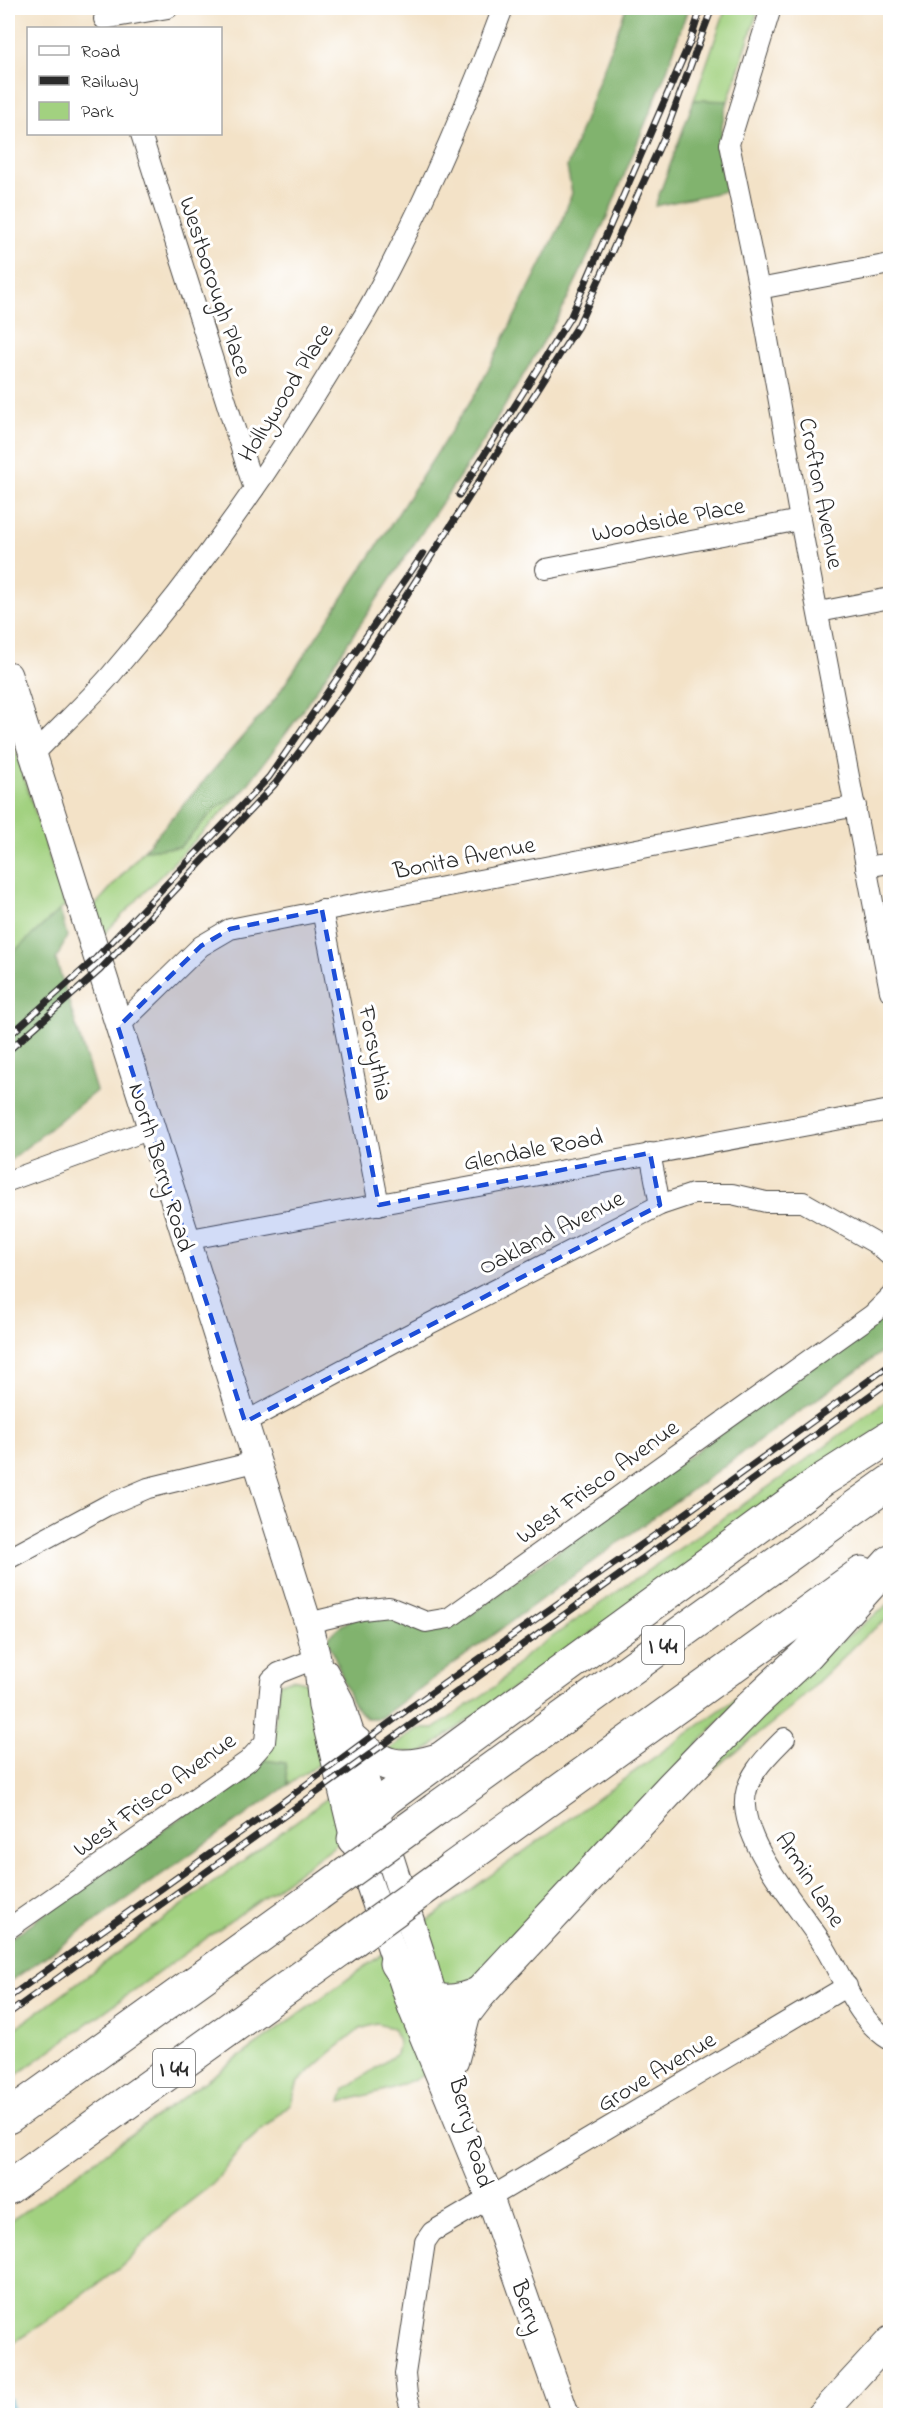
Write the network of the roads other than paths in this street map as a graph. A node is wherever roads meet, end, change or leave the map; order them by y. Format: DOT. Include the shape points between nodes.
graph roads {
  1 [pos="168,8"];
  2 [pos="503,8"];
  3 [pos="771,8"];
  4 [pos="104,18"];
  5 [pos="141,135"];
  6 [pos="891,264"];
  7 [pos="759,289"];
  8 [pos="254,489"];
  9 [pos="800,520"];
  10 [pos="546,569"];
  11 [pos="891,598"];
  12 [pos="819,612"];
  13 [pos="8,675"];
  14 [pos="33,755"];
  15 [pos="856,806"];
  16 [pos="891,862"];
  17 [pos="866,867"];
  18 [pos="322,910"];
  19 [pos="891,992"];
  20 [pos="118,1027"];
  21 [pos="891,1110"];
  22 [pos="151,1129"];
  23 [pos="651,1153"];
  24 [pos="8,1181"];
  25 [pos="379,1205"];
  26 [pos="660,1205"];
  27 [pos="185,1240"];
  28 [pos="891,1256"];
  29 [pos="891,1297"];
  30 [pos="245,1422"];
  31 [pos="891,1437"];
  32 [pos="255,1462"];
  33 [pos="891,1482"];
  34 [pos="891,1552"];
  35 [pos="8,1559"];
  36 [pos="891,1562"];
  37 [pos="308,1623"];
  38 [pos="317,1659"];
  39 [pos="785,1738"];
  40 [pos="352,1740"];
  41 [pos="442,1758"];
  42 [pos="374,1808"];
  43 [pos="354,1839"];
  44 [pos="8,1929"];
  45 [pos="396,1963"];
  46 [pos="847,1986"];
  47 [pos="480,1993"];
  48 [pos="435,2001"];
  49 [pos="891,2040"];
  50 [pos="452,2060"];
  51 [pos="8,2117"];
  52 [pos="8,2188"];
  53 [pos="490,2198"];
  54 [pos="889,2343"];
  55 [pos="413,2415"];
  56 [pos="566,2415"];
  57 [pos="820,2415"];
  1 -- 4 [label="street"];
  2 -- 8 [label="street, Hollywood Place" via="423,199 376,295"];
  3 -- 7 [label="street, Crofton Avenue" via="729,144"];
  5 -- 8 [label="street, Westborough Place"];
  6 -- 7 [label="street"];
  7 -- 9 [label="street, Crofton Avenue"];
  8 -- 14 [label="street, Hollywood Place" via="186,582 108,678"];
  9 -- 10 [label="street, Woodside Place"];
  9 -- 12 [label="street, Crofton Avenue"];
  11 -- 12 [label="street"];
  12 -- 15 [label="street, Crofton Avenue"];
  13 -- 14 [label="main road, North Berry Road"];
  14 -- 20 [label="main road, North Berry Road"];
  15 -- 17 [label="street, Crofton Avenue"];
  15 -- 18 [label="street, Bonita Avenue"];
  16 -- 17 [label="street"];
  17 -- 19 [label="street, Crofton Avenue"];
  18 -- 20 [label="street, Bonita Avenue" via="248,924 213,938 186,958"];
  18 -- 25 [label="street, Forsythia"];
  20 -- 22 [label="main road, North Berry Road"];
  21 -- 23 [label="street, Glendale Road"];
  22 -- 24 [label="street"];
  22 -- 27 [label="main road, North Berry Road"];
  23 -- 25 [label="street, Glendale Road"];
  23 -- 26 [label="street"];
  25 -- 27 [label="street, Glendale Road"];
  26 -- 28 [label="street, Oakland Avenue" via="693,1194 803,1202"];
  26 -- 30 [label="street, Oakland Avenue"];
  27 -- 30 [label="main road, North Berry Road"];
  29 -- 37 [label="street, West Frisco Avenue" via="872,1315 449,1618 426,1622 389,1607"];
  30 -- 32 [label="main road, North Berry Road"];
  31 -- 41 [label="highway" via="821,1480"];
  32 -- 35 [label="street" via="148,1488"];
  32 -- 37 [label="main road, North Berry Road"];
  33 -- 51 [label="highway, I 44, bridge"];
  34 -- 52 [label="highway, I 44, bridge"];
  36 -- 47 [label="highway" via="807,1654 673,1786"];
  37 -- 38 [label="main road, North Berry Road"];
  38 -- 40 [label="main road, North Berry Road" via="340,1701"];
  38 -- 43 [label="main road, North Berry Road" via="322,1706"];
  38 -- 44 [label="street, West Frisco Avenue" via="279,1673 271,1680 265,1742 248,1761"];
  39 -- 46 [label="street, Armin Lane" via="762,1762 746,1788 745,1807 762,1853"];
  40 -- 41 [label="highway" via="378,1761 396,1766 418,1766"];
  40 -- 42 [label="main road, North Berry Road"];
  41 -- 42 [label="highway"];
  42 -- 43 [label="highway"];
  42 -- 48 [label="main road, Berry Road"];
  43 -- 45 [label="main road, Berry Road"];
  45 -- 48 [label="highway" via="418,1990"];
  45 -- 53 [label="main road, Berry Road"];
  46 -- 49 [label="street, Armin Lane" via="862,2012"];
  46 -- 53 [label="street, Grove Avenue"];
  47 -- 48 [label="highway" via="465,2000"];
  47 -- 50 [label="highway" via="464,2014"];
  48 -- 50 [label="main road, Berry Road"];
  50 -- 53 [label="main road, Berry Road"];
  53 -- 55 [label="street, Grove Avenue" via="432,2232 425,2242 405,2374"];
  53 -- 56 [label="main road, Berry"];
  54 -- 57 [label="main road"];
}
